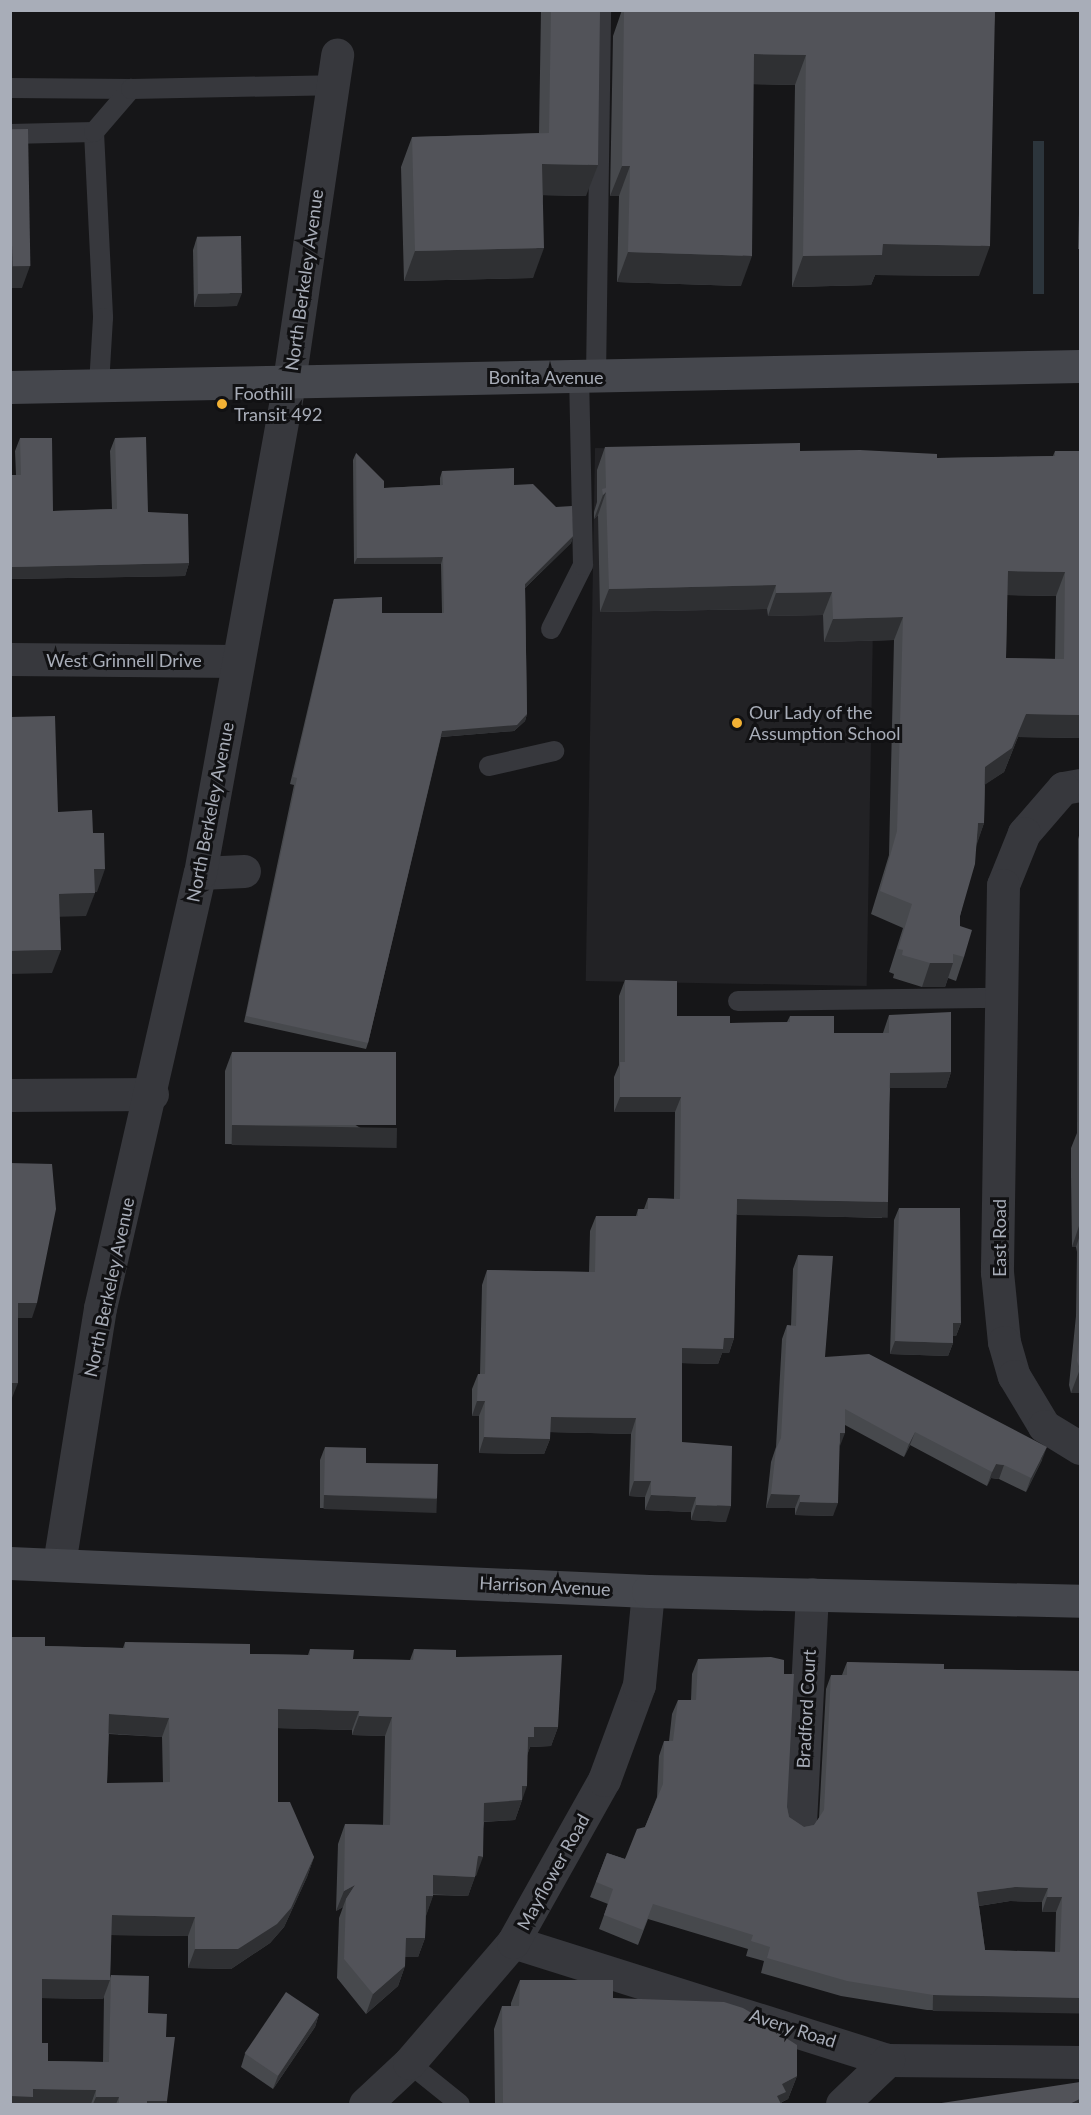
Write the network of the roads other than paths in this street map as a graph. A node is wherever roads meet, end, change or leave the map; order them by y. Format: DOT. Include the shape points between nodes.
graph roads {
  1 [pos="601,10"];
  2 [pos="335,70"];
  3 [pos="10,88"];
  4 [pos="131,89"];
  5 [pos="94,132"];
  6 [pos="10,134"];
  7 [pos="1080,366"];
  8 [pos="587,378"];
  9 [pos="289,381"];
  10 [pos="99,385"];
  11 [pos="10,387"];
  12 [pos="551,629"];
  13 [pos="10,659"];
  14 [pos="238,661"];
  15 [pos="554,751"];
  16 [pos="489,766"];
  17 [pos="1080,785"];
  18 [pos="244,871"];
  19 [pos="200,873"];
  20 [pos="1002,998"];
  21 [pos="738,1000"];
  22 [pos="152,1094"];
  23 [pos="10,1095"];
  24 [pos="1080,1448"];
  25 [pos="10,1563"];
  26 [pos="59,1564"];
  27 [pos="648,1591"];
  28 [pos="812,1594"];
  29 [pos="1080,1601"];
  30 [pos="800,1823"];
  31 [pos="513,1942"];
  32 [pos="888,2060"];
  33 [pos="1080,2062"];
  34 [pos="409,2063"];
  35 [pos="365,2104"];
  36 [pos="460,2104"];
  37 [pos="842,2104"];
  1 -- 8 [label="lane"];
  2 -- 4 [label="lane"];
  2 -- 9 [label="street, North Berkeley Avenue"];
  3 -- 4 [label="lane"];
  4 -- 5 [label="lane"];
  5 -- 6 [label="lane"];
  5 -- 10 [label="lane" via="103,318"];
  7 -- 8 [label="street, Bonita Avenue"];
  8 -- 9 [label="street, Bonita Avenue"];
  8 -- 12 [label="lane" via="583,565"];
  9 -- 10 [label="street, Bonita Avenue"];
  9 -- 14 [label="street, North Berkeley Avenue"];
  10 -- 11 [label="street, Bonita Avenue"];
  13 -- 14 [label="street, West Grinnell Drive"];
  14 -- 19 [label="street, North Berkeley Avenue"];
  15 -- 16 [label="lane"];
  17 -- 20 [label="street, East Road" via="1063,788 1024,832 1004,885"];
  18 -- 19 [label="street"];
  19 -- 22 [label="street, North Berkeley Avenue"];
  20 -- 21 [label="lane"];
  20 -- 24 [label="street, East Road" via="997,1272 1004,1342 1014,1376 1044,1426"];
  22 -- 23 [label="street"];
  22 -- 26 [label="street, North Berkeley Avenue" via="100,1308"];
  25 -- 26 [label="street, Harrison Avenue"];
  26 -- 27 [label="street, Harrison Avenue"];
  27 -- 28 [label="street, Harrison Avenue"];
  27 -- 31 [label="street, Mayflower Road" via="639,1684 604,1780"];
  28 -- 29 [label="street, Harrison Avenue"];
  28 -- 30 [label="street, Bradford Court"];
  31 -- 32 [label="street, Avery Road"];
  31 -- 34 [label="street, Mayflower Road"];
  32 -- 33 [label="street, Avery Road"];
  32 -- 37 [label="street"];
  34 -- 35 [label="street, Mayflower Road"];
  34 -- 36 [label="lane"];
}
